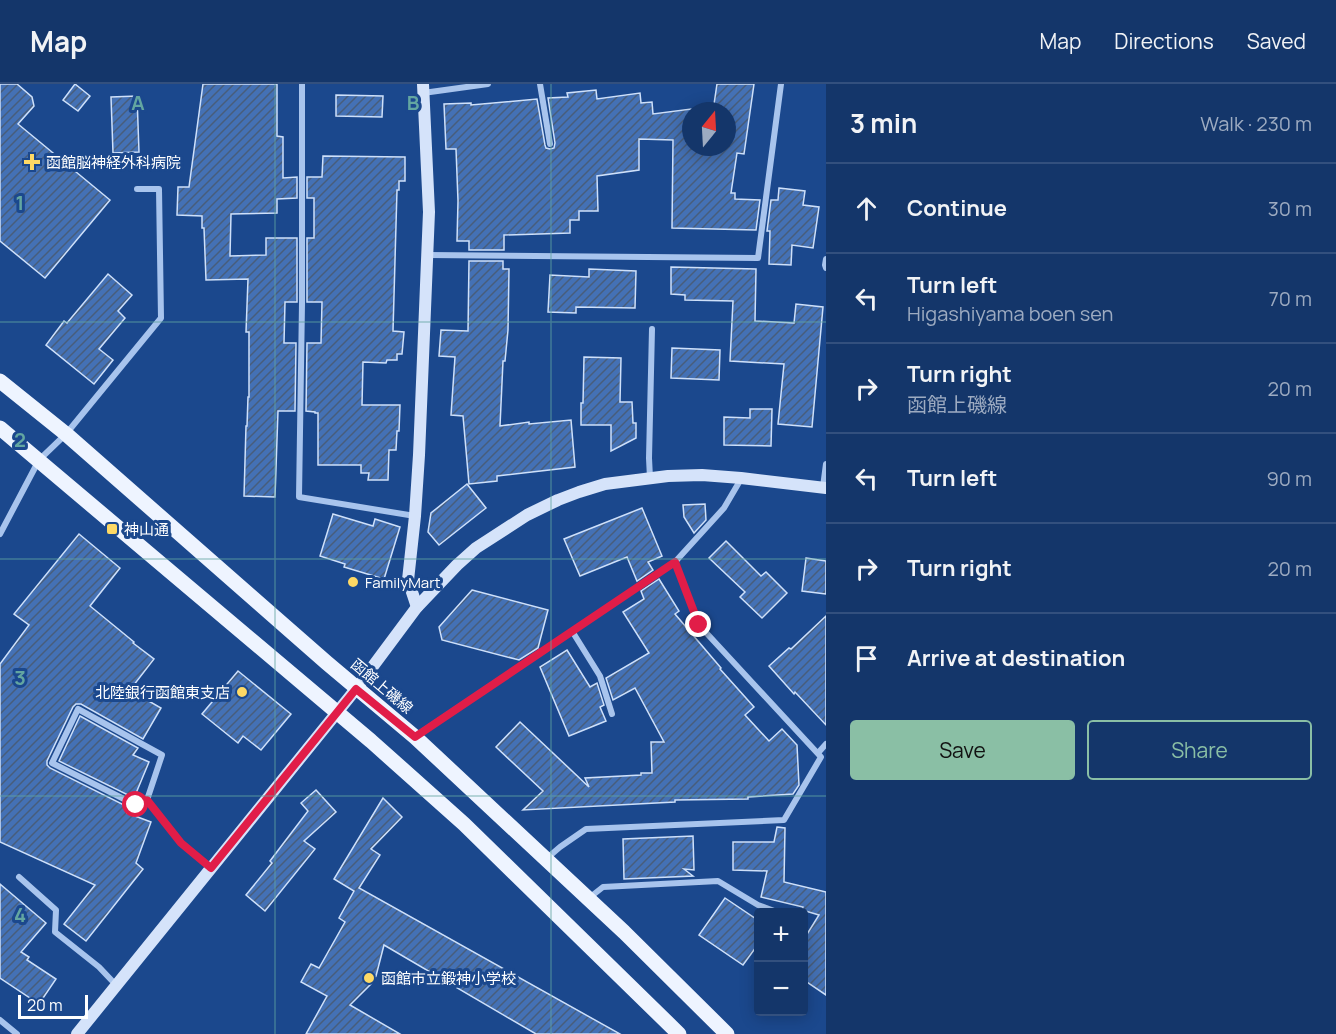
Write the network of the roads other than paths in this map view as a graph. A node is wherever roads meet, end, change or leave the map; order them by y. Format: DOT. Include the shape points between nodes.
graph roads {
  1 [pos="302,84"];
  2 [pos="488,84"];
  3 [pos="540,84"];
  4 [pos="781,84"];
  5 [pos="423,88"];
  6 [pos="550,144"];
  7 [pos="137,189"];
  8 [pos="427,255"];
  9 [pos="826,259"];
  10 [pos="826,268"];
  11 [pos="652,329"];
  12 [pos="0,381"];
  13 [pos="0,428"];
  14 [pos="66,434"];
  15 [pos="39,460"];
  16 [pos="826,464"];
  17 [pos="650,478"];
  18 [pos="741,478"];
  19 [pos="825,488"];
  20 [pos="415,516"];
  21 [pos="0,534"];
  22 [pos="675,562"];
  23 [pos="417,607"];
  24 [pos="572,631"];
  25 [pos="356,689"];
  26 [pos="337,712"];
  27 [pos="612,714"];
  28 [pos="415,737"];
  29 [pos="826,744"];
  30 [pos="818,753"];
  31 [pos="147,800"];
  32 [pos="546,858"];
  33 [pos="211,868"];
  34 [pos="19,877"];
  35 [pos="589,899"];
  36 [pos="766,908"];
  37 [pos="117,985"];
  38 [pos="0,1020"];
  39 [pos="16,1034"];
  40 [pos="77,1034"];
  41 [pos="679,1034"];
  42 [pos="727,1034"];
  1 -- 20 [label="street" via="298,497"];
  2 -- 5 [label="street"];
  3 -- 6 [label="street"];
  4 -- 8 [label="street" via="758,258"];
  5 -- 8 [label="street" via="429,212"];
  7 -- 14 [label="street" via="159,189 161,318"];
  8 -- 20 [label="street"];
  9 -- 10 [label="street"];
  11 -- 17 [label="street"];
  12 -- 14 [label="main road, 函館上磯線"];
  13 -- 15 [label="main road"];
  14 -- 15 [label="street"];
  14 -- 25 [label="main road, 函館上磯線"];
  15 -- 21 [label="street"];
  15 -- 26 [label="main road"];
  16 -- 19 [label="street"];
  17 -- 18 [label="street"];
  17 -- 23 [label="street" via="605,484 527,515 476,548"];
  18 -- 19 [label="street"];
  18 -- 22 [label="street" via="724,508"];
  20 -- 23 [label="street" via="408,580"];
  22 -- 24 [label="street"];
  22 -- 30 [label="street" via="699,625"];
  23 -- 25 [label="street"];
  24 -- 27 [label="street" via="600,676"];
  24 -- 28 [label="street"];
  25 -- 26 [label="street"];
  25 -- 28 [label="main road, 函館上磯線"];
  26 -- 33 [label="street"];
  26 -- 41 [label="main road" via="464,824"];
  28 -- 32 [label="main road, 函館上磯線"];
  29 -- 30 [label="street"];
  30 -- 32 [label="street" via="821,757 784,820 586,829"];
  31 -- 31 [label="street" via="136,805 52,763 78,709 162,755"];
  31 -- 33 [label="street" via="181,843"];
  32 -- 35 [label="main road, 函館上磯線"];
  33 -- 37 [label="street"];
  34 -- 37 [label="street" via="56,910 55,932"];
  35 -- 36 [label="street" via="603,887 718,881"];
  35 -- 42 [label="main road, 函館上磯線"];
  37 -- 40 [label="street"];
  38 -- 39 [label="street"];
}
